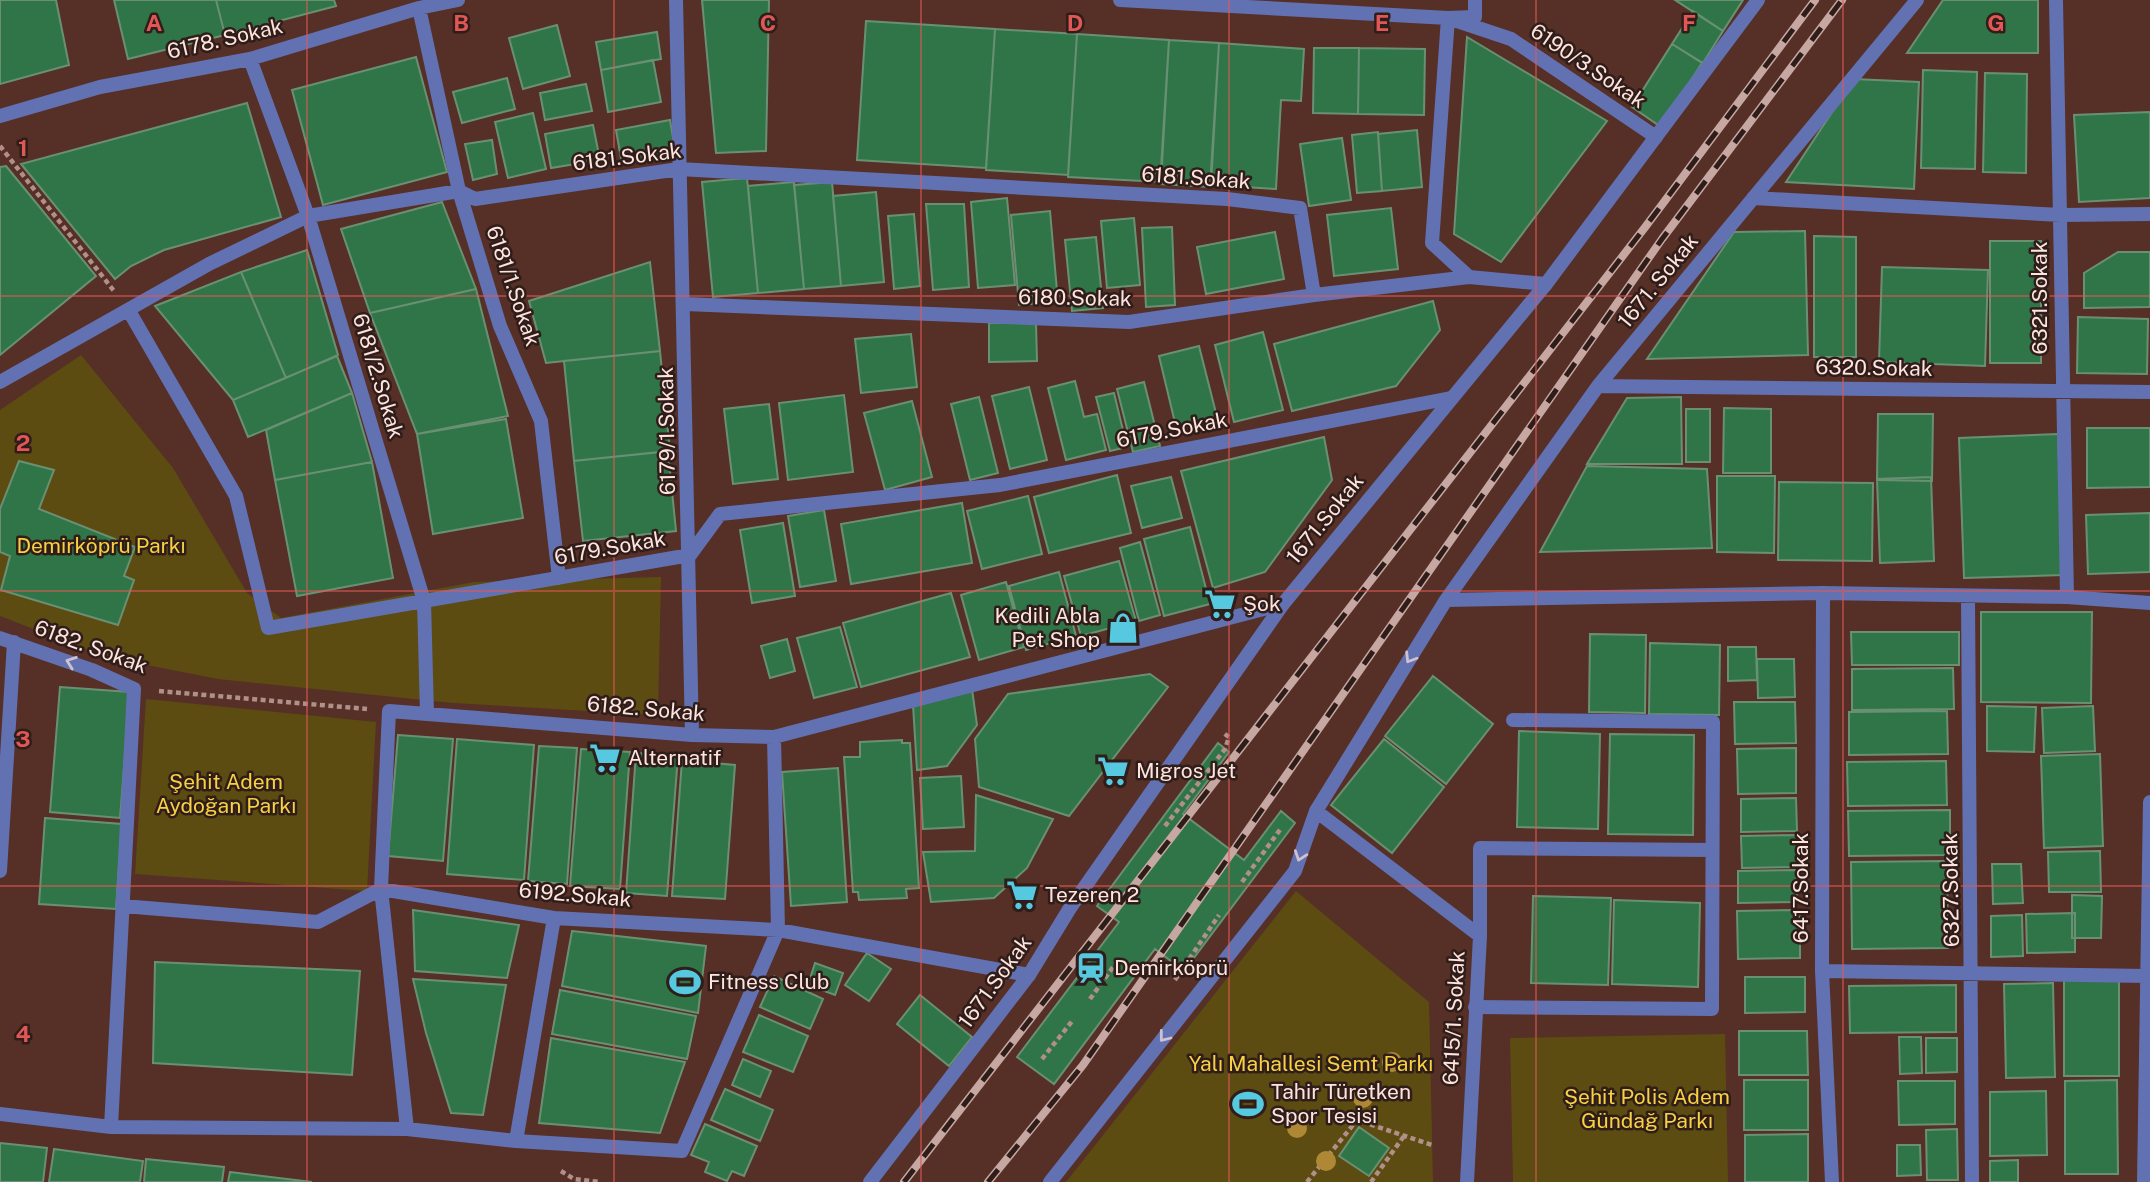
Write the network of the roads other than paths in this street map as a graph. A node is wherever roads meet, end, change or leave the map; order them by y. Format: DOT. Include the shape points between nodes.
graph roads {
  1 [pos="458,0"];
  2 [pos="676,0"];
  3 [pos="1120,0"];
  4 [pos="1475,0"];
  5 [pos="1758,0"];
  6 [pos="1917,0"];
  7 [pos="2056,0"];
  8 [pos="1310,6"];
  9 [pos="419,8"];
  10 [pos="1448,18"];
  11 [pos="250,59"];
  12 [pos="0,116"];
  13 [pos="1656,137"];
  14 [pos="679,169"];
  15 [pos="459,191"];
  16 [pos="1753,198"];
  17 [pos="2150,214"];
  18 [pos="2061,215"];
  19 [pos="308,216"];
  20 [pos="1469,277"];
  21 [pos="1546,284"];
  22 [pos="1314,295"];
  23 [pos="685,304"];
  24 [pos="129,311"];
  25 [pos="0,382"];
  26 [pos="1598,386"];
  27 [pos="2061,392"];
  28 [pos="2150,392"];
  29 [pos="1451,398"];
  30 [pos="690,555"];
  31 [pos="559,578"];
  32 [pos="1823,593"];
  33 [pos="2067,597"];
  34 [pos="1969,598"];
  35 [pos="1446,600"];
  36 [pos="424,601"];
  37 [pos="2150,603"];
  38 [pos="1283,604"];
  39 [pos="7,640"];
  40 [pos="427,714"];
  41 [pos="1513,720"];
  42 [pos="692,735"];
  43 [pos="774,737"];
  44 [pos="2150,802"];
  45 [pos="1315,811"];
  46 [pos="1712,850"];
  47 [pos="0,871"];
  48 [pos="381,889"];
  49 [pos="123,906"];
  50 [pos="554,918"];
  51 [pos="778,930"];
  52 [pos="1480,936"];
  53 [pos="2149,947"];
  54 [pos="1822,971"];
  55 [pos="1029,975"];
  56 [pos="1972,975"];
  57 [pos="2147,976"];
  58 [pos="1475,1007"];
  59 [pos="0,1114"];
  60 [pos="111,1127"];
  61 [pos="407,1129"];
  62 [pos="516,1141"];
  63 [pos="870,1182"];
  64 [pos="1050,1182"];
  65 [pos="1467,1182"];
  66 [pos="1832,1182"];
  67 [pos="1972,1182"];
  68 [pos="2144,1182"];
  1 -- 9 [label="street, 6178. Sokak"];
  2 -- 14 [label="street"];
  3 -- 8 [label="street, 6190/3.Sokak"];
  4 -- 10 [label="street" via="1475,17"];
  5 -- 13 [label="street, 1671.Sokak"];
  6 -- 16 [label="street, 1671. Sokak"];
  7 -- 18 [label="street, 6321.Sokak"];
  8 -- 10 [label="street, 6190/3.Sokak"];
  9 -- 11 [label="street, 6178. Sokak"];
  9 -- 15 [label="street, 6181/1.Sokak"];
  10 -- 13 [label="street, 6190/3.Sokak" via="1511,39"];
  10 -- 20 [label="street" via="1432,243"];
  11 -- 12 [label="street, 6178. Sokak" via="100,88"];
  11 -- 19 [label="street, 6181/2.Sokak"];
  13 -- 21 [label="street, 1671.Sokak"];
  14 -- 15 [label="street, 6181.Sokak" via="475,199"];
  14 -- 22 [label="street, 6181.Sokak" via="1213,199 1300,208"];
  14 -- 23 [label="street, 6179/1.Sokak"];
  15 -- 19 [label="street, 6181.Sokak"];
  15 -- 31 [label="street, 6181/1.Sokak" via="500,326 541,421"];
  16 -- 18 [label="street"];
  16 -- 26 [label="street, 1671. Sokak"];
  17 -- 18 [label="street"];
  18 -- 27 [label="street, 6321.Sokak"];
  19 -- 24 [label="street, 6181.Sokak" via="209,264"];
  19 -- 36 [label="street, 6181/2.Sokak"];
  20 -- 21 [label="street, 6180.Sokak"];
  20 -- 22 [label="street, 6180.Sokak"];
  21 -- 29 [label="street, 1671.Sokak"];
  22 -- 23 [label="street, 6180.Sokak" via="1129,322"];
  23 -- 30 [label="street, 6179/1.Sokak"];
  24 -- 25 [label="street, 6181.Sokak"];
  24 -- 36 [label="street, 6179.Sokak" via="236,496 268,628"];
  26 -- 27 [label="street, 6320.Sokak"];
  26 -- 35 [label="street, 1671. Sokak"];
  27 -- 28 [label="street, 6320.Sokak"];
  27 -- 33 [label="street, 6321.Sokak"];
  29 -- 30 [label="street, 6179.Sokak" via="1000,485 720,514"];
  29 -- 38 [label="street, 1671.Sokak"];
  30 -- 31 [label="street, 6179.Sokak"];
  30 -- 42 [label="street, 6179/1.Sokak"];
  31 -- 36 [label="street, 6179.Sokak"];
  32 -- 34 [label="street"];
  32 -- 35 [label="street"];
  32 -- 54 [label="street, 6417.Sokak"];
  33 -- 34 [label="street"];
  33 -- 37 [label="street"];
  34 -- 56 [label="street, 6327.Sokak"];
  35 -- 45 [label="street, one-way"];
  36 -- 40 [label="street, 6181/2.Sokak"];
  38 -- 43 [label="street, 6182. Sokak"];
  38 -- 55 [label="street, 1671.Sokak" via="1070,908"];
  39 -- 47 [label="street"];
  49 -- 39 [label="street, 6182. Sokak, one-way" via="134,689"];
  40 -- 42 [label="street, 6182. Sokak"];
  40 -- 48 [label="street, 6182. Sokak" via="389,711"];
  41 -- 46 [label="street" via="1713,722"];
  42 -- 43 [label="street, 6182. Sokak"];
  43 -- 51 [label="street"];
  44 -- 53 [label="street"];
  45 -- 52 [label="street, 6415/1. Sokak"];
  45 -- 64 [label="street, one-way" via="1295,871"];
  46 -- 52 [label="street" via="1480,848"];
  46 -- 58 [label="street" via="1712,1009"];
  48 -- 49 [label="street" via="317,922"];
  48 -- 50 [label="street, 6192.Sokak"];
  48 -- 61 [label="street"];
  49 -- 60 [label="street"];
  50 -- 51 [label="street, 6192.Sokak"];
  50 -- 62 [label="street"];
  51 -- 55 [label="street, 6192.Sokak"];
  51 -- 62 [label="street" via="682,1151"];
  52 -- 58 [label="street, 6415/1. Sokak"];
  53 -- 57 [label="street"];
  54 -- 56 [label="street"];
  54 -- 66 [label="street, 6417.Sokak"];
  55 -- 63 [label="street, 1671.Sokak"];
  56 -- 57 [label="street"];
  56 -- 67 [label="street, 6327.Sokak"];
  57 -- 68 [label="street"];
  58 -- 65 [label="street, 6415/1. Sokak"];
  59 -- 60 [label="street"];
  60 -- 61 [label="street"];
  61 -- 62 [label="street"];
}
